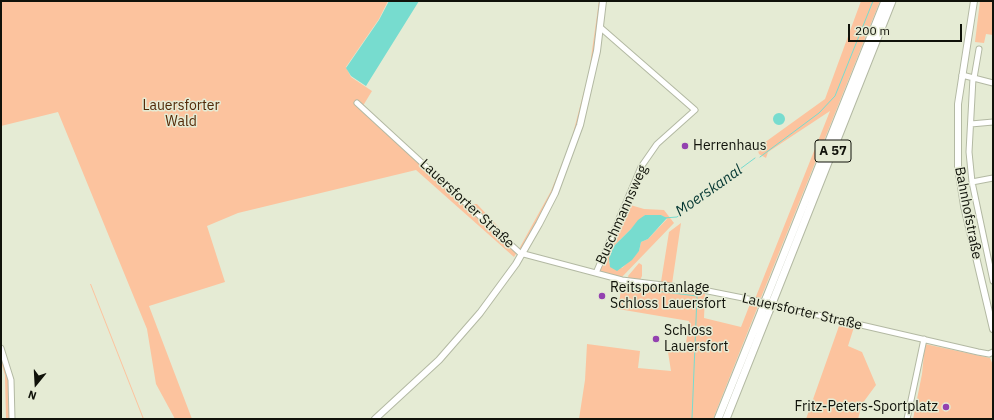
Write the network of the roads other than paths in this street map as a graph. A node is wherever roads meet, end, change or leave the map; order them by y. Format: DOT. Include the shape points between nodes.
graph roads {
  1 [pos="603,1"];
  2 [pos="885,1"];
  3 [pos="892,1"];
  4 [pos="974,1"];
  5 [pos="601,28"];
  6 [pos="979,50"];
  7 [pos="962,75"];
  8 [pos="973,78"];
  9 [pos="993,83"];
  10 [pos="357,103"];
  11 [pos="993,122"];
  12 [pos="970,124"];
  13 [pos="993,178"];
  14 [pos="972,182"];
  15 [pos="522,254"];
  16 [pos="596,273"];
  17 [pos="993,281"];
  18 [pos="769,300"];
  19 [pos="765,310"];
  20 [pos="993,329"];
  21 [pos="924,339"];
  22 [pos="1,348"];
  23 [pos="993,352"];
  24 [pos="12,419"];
  25 [pos="375,419"];
  26 [pos="718,419"];
  27 [pos="726,419"];
  28 [pos="907,419"];
  1 -- 5 [label="main road"];
  2 -- 18 [label="highway, A 57"];
  3 -- 18 [label="highway, A 57"];
  4 -- 7 [label="main road, Bahnhofstraße"];
  5 -- 15 [label="main road" via="587,99 573,148 555,193"];
  5 -- 16 [label="street, Buschmannsweg" via="696,110 657,144 641,168"];
  6 -- 8 [label="street"];
  7 -- 8 [label="street"];
  7 -- 20 [label="main road, Bahnhofstraße" via="957,128 958,167 964,206"];
  8 -- 9 [label="street"];
  8 -- 12 [label="street"];
  10 -- 15 [label="street, Lauersforter Straße"];
  11 -- 12 [label="street"];
  12 -- 14 [label="street"];
  13 -- 14 [label="street"];
  14 -- 17 [label="street"];
  15 -- 16 [label="street, Lauersforter Straße"];
  15 -- 25 [label="main road" via="480,313 439,360"];
  16 -- 21 [label="street, Lauersforter Straße" via="622,280 703,290 753,300"];
  18 -- 19 [label="highway, A 57, bridge"];
  19 -- 26 [label="highway, A 57"];
  19 -- 27 [label="highway, A 57"];
  21 -- 23 [label="street, Lauersforter Straße" via="978,352"];
  21 -- 28 [label="street"];
  22 -- 24 [label="street" via="11,380"];
}
